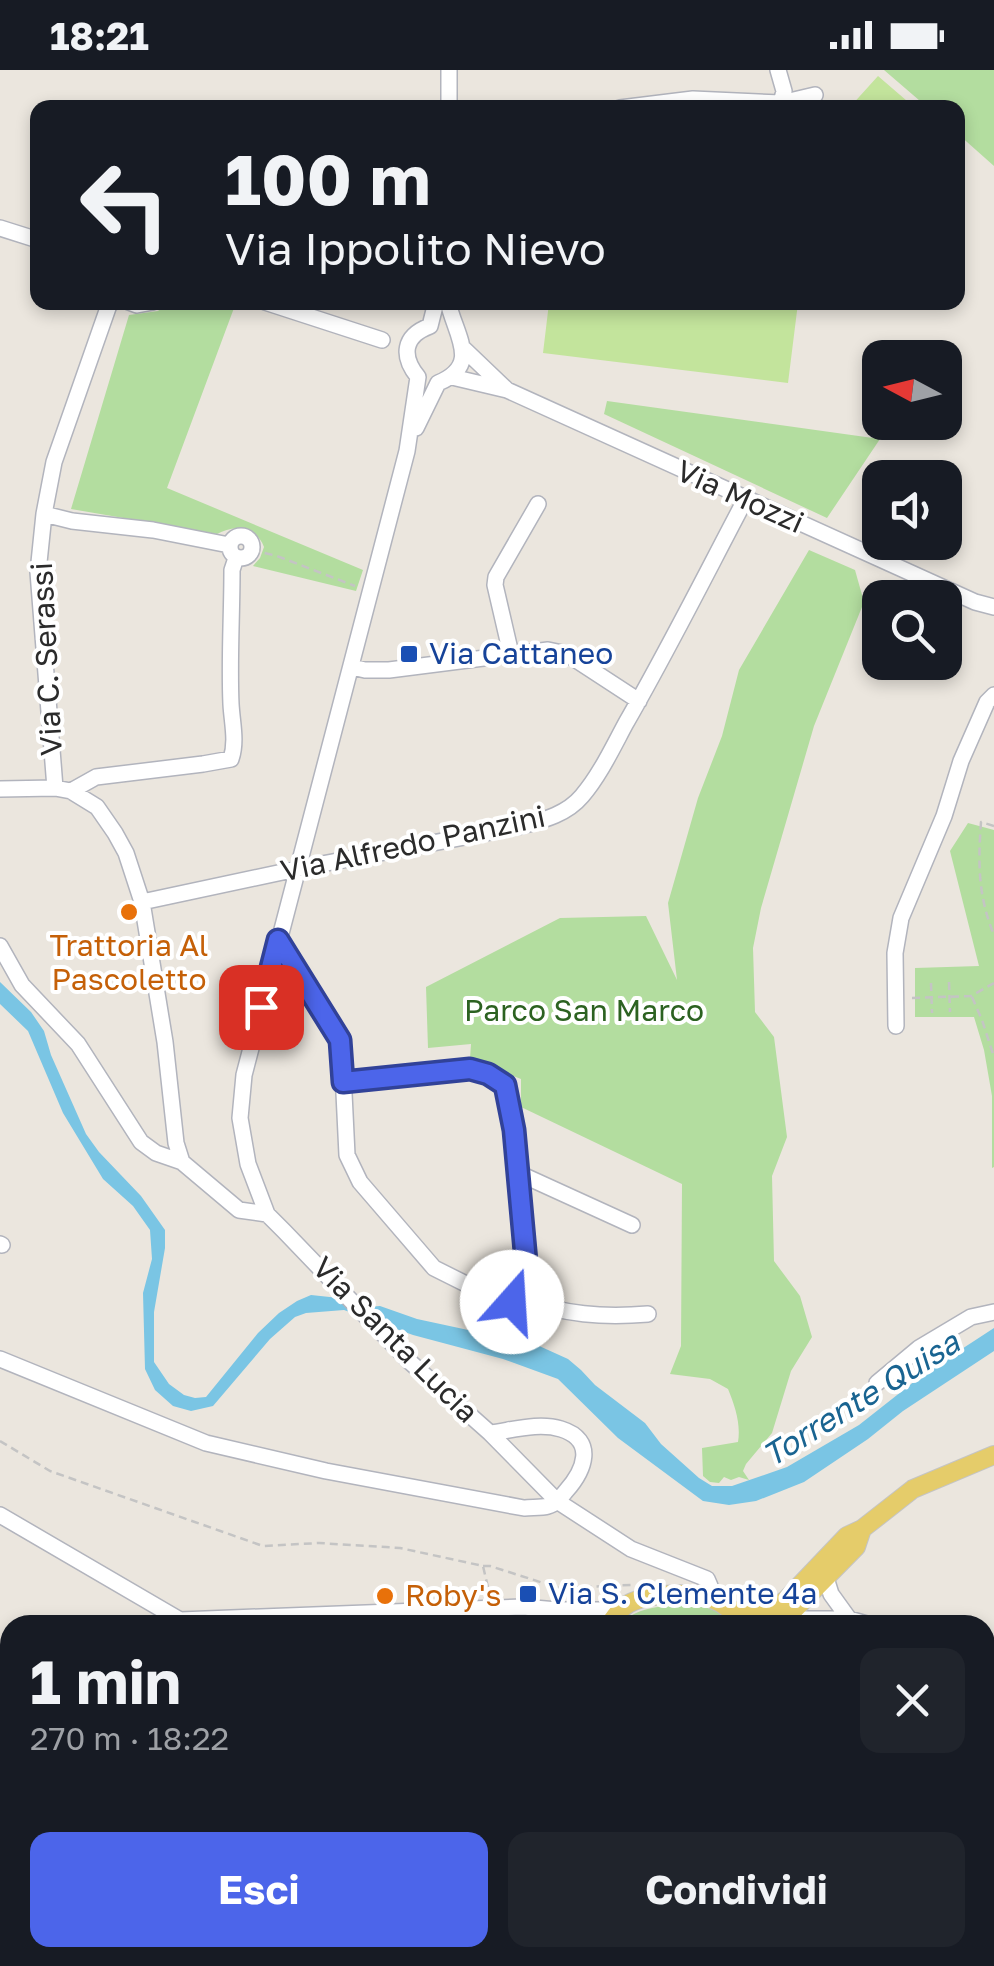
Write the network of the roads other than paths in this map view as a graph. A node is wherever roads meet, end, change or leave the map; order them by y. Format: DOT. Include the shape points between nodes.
graph roads {
  1 [pos="449,70"];
  2 [pos="778,70"];
  3 [pos="816,95"];
  4 [pos="449,100"];
  5 [pos="685,100"];
  6 [pos="715,100"];
  7 [pos="782,100"];
  8 [pos="794,100"];
  9 [pos="0,228"];
  10 [pos="30,237"];
  11 [pos="108,310"];
  12 [pos="290,310"];
  13 [pos="434,310"];
  14 [pos="451,310"];
  15 [pos="430,326"];
  16 [pos="412,337"];
  17 [pos="382,340"];
  18 [pos="462,344"];
  19 [pos="407,359"];
  20 [pos="418,378"];
  21 [pos="445,380"];
  22 [pos="507,390"];
  23 [pos="408,450"];
  24 [pos="745,500"];
  25 [pos="538,504"];
  26 [pos="44,514"];
  27 [pos="975,602"];
  28 [pos="994,607"];
  29 [pos="994,616"];
  30 [pos="511,654"];
  31 [pos="352,666"];
  32 [pos="994,695"];
  33 [pos="639,701"];
  34 [pos="0,789"];
  35 [pos="63,789"];
  36 [pos="297,869"];
  37 [pos="142,902"];
  38 [pos="278,940"];
  39 [pos="0,946"];
  40 [pos="896,1026"];
  41 [pos="343,1082"];
  42 [pos="182,1162"];
  43 [pos="518,1174"];
  44 [pos="268,1214"];
  45 [pos="632,1224"];
  46 [pos="520,1300"];
  47 [pos="994,1312"];
  48 [pos="648,1314"];
  49 [pos="0,1359"];
  50 [pos="877,1383"];
  51 [pos="490,1433"];
  52 [pos="994,1455"];
  53 [pos="558,1501"];
  54 [pos="0,1515"];
  55 [pos="862,1530"];
  56 [pos="826,1578"];
  57 [pos="711,1599"];
  58 [pos="557,1610"];
  59 [pos="177,1615"];
  60 [pos="342,1615"];
  61 [pos="563,1615"];
  62 [pos="593,1615"];
  63 [pos="618,1615"];
  64 [pos="733,1615"];
  65 [pos="748,1615"];
  66 [pos="789,1615"];
  67 [pos="846,1615"];
  1 -- 4 [label="street"];
  2 -- 7 [label="street"];
  3 -- 8 [label="street"];
  5 -- 6 [label="street"];
  9 -- 10 [label="street"];
  11 -- 26 [label="street, Via C. Serassi" via="54,462"];
  12 -- 17 [label="street"];
  13 -- 15 [label="street"];
  14 -- 18 [label="street"];
  15 -- 16 [label="street"];
  15 -- 18 [label="street" via="452,330"];
  16 -- 17 [label="street"];
  16 -- 19 [label="street"];
  17 -- 19 [label="street"];
  18 -- 21 [label="street" via="462,365"];
  18 -- 22 [label="street"];
  19 -- 20 [label="street"];
  20 -- 21 [label="street"];
  20 -- 23 [label="street"];
  21 -- 22 [label="street"];
  21 -- 23 [label="street"];
  22 -- 24 [label="street, Via Mozzi"];
  23 -- 31 [label="street"];
  24 -- 27 [label="street, Via Mozzi"];
  24 -- 33 [label="street, Via Alfredo Panzini"];
  25 -- 30 [label="street" via="496,577"];
  26 -- 35 [label="street, Via C. Serassi" via="38,572"];
  26 -- 35 [label="street" via="239,551 232,570 231,759 96,777"];
  27 -- 28 [label="street, Via Mozzi"];
  27 -- 29 [label="street, Via Mozzi"];
  30 -- 31 [label="street" via="389,670"];
  30 -- 33 [label="street" via="567,654"];
  31 -- 36 [label="street"];
  32 -- 40 [label="street" via="961,760 901,918"];
  33 -- 36 [label="street, Via Alfredo Panzini" via="582,797 546,820"];
  34 -- 35 [label="street"];
  35 -- 37 [label="street" via="97,807 126,853"];
  36 -- 37 [label="street, Via Alfredo Panzini"];
  36 -- 38 [label="street"];
  37 -- 42 [label="street"];
  38 -- 41 [label="street" via="340,1040"];
  38 -- 44 [label="street" via="244,1074 240,1118 248,1164"];
  39 -- 42 [label="street" via="22,985 78,1044 142,1142"];
  41 -- 43 [label="street" via="470,1069 488,1074 505,1085"];
  41 -- 46 [label="street" via="346,1155 360,1182 434,1268 498,1300"];
  42 -- 44 [label="street" via="239,1210"];
  43 -- 45 [label="street"];
  43 -- 46 [label="street" via="528,1284"];
  44 -- 51 [label="street, Via Santa Lucia" via="410,1362"];
  46 -- 48 [label="street" via="579,1316"];
  47 -- 50 [label="street" via="970,1317"];
  49 -- 53 [label="street" via="206,1443 524,1508"];
  51 -- 53 [label="street, Via Santa Lucia"];
  51 -- 53 [label="street, Via Santa Lucia" via="544,1426 576,1438 584,1464"];
  52 -- 55 [label="main road" via="913,1490"];
  53 -- 57 [label="street, Via Santa Lucia" via="631,1550 706,1579"];
  54 -- 59 [label="street"];
  55 -- 56 [label="main road" via="856,1547"];
  55 -- 65 [label="main road" via="847,1536 788,1599"];
  56 -- 66 [label="main road"];
  56 -- 67 [label="street"];
  57 -- 63 [label="main road" via="648,1596"];
  57 -- 64 [label="main road"];
  58 -- 60 [label="street"];
  58 -- 61 [label="street"];
  58 -- 62 [label="street"];
}
